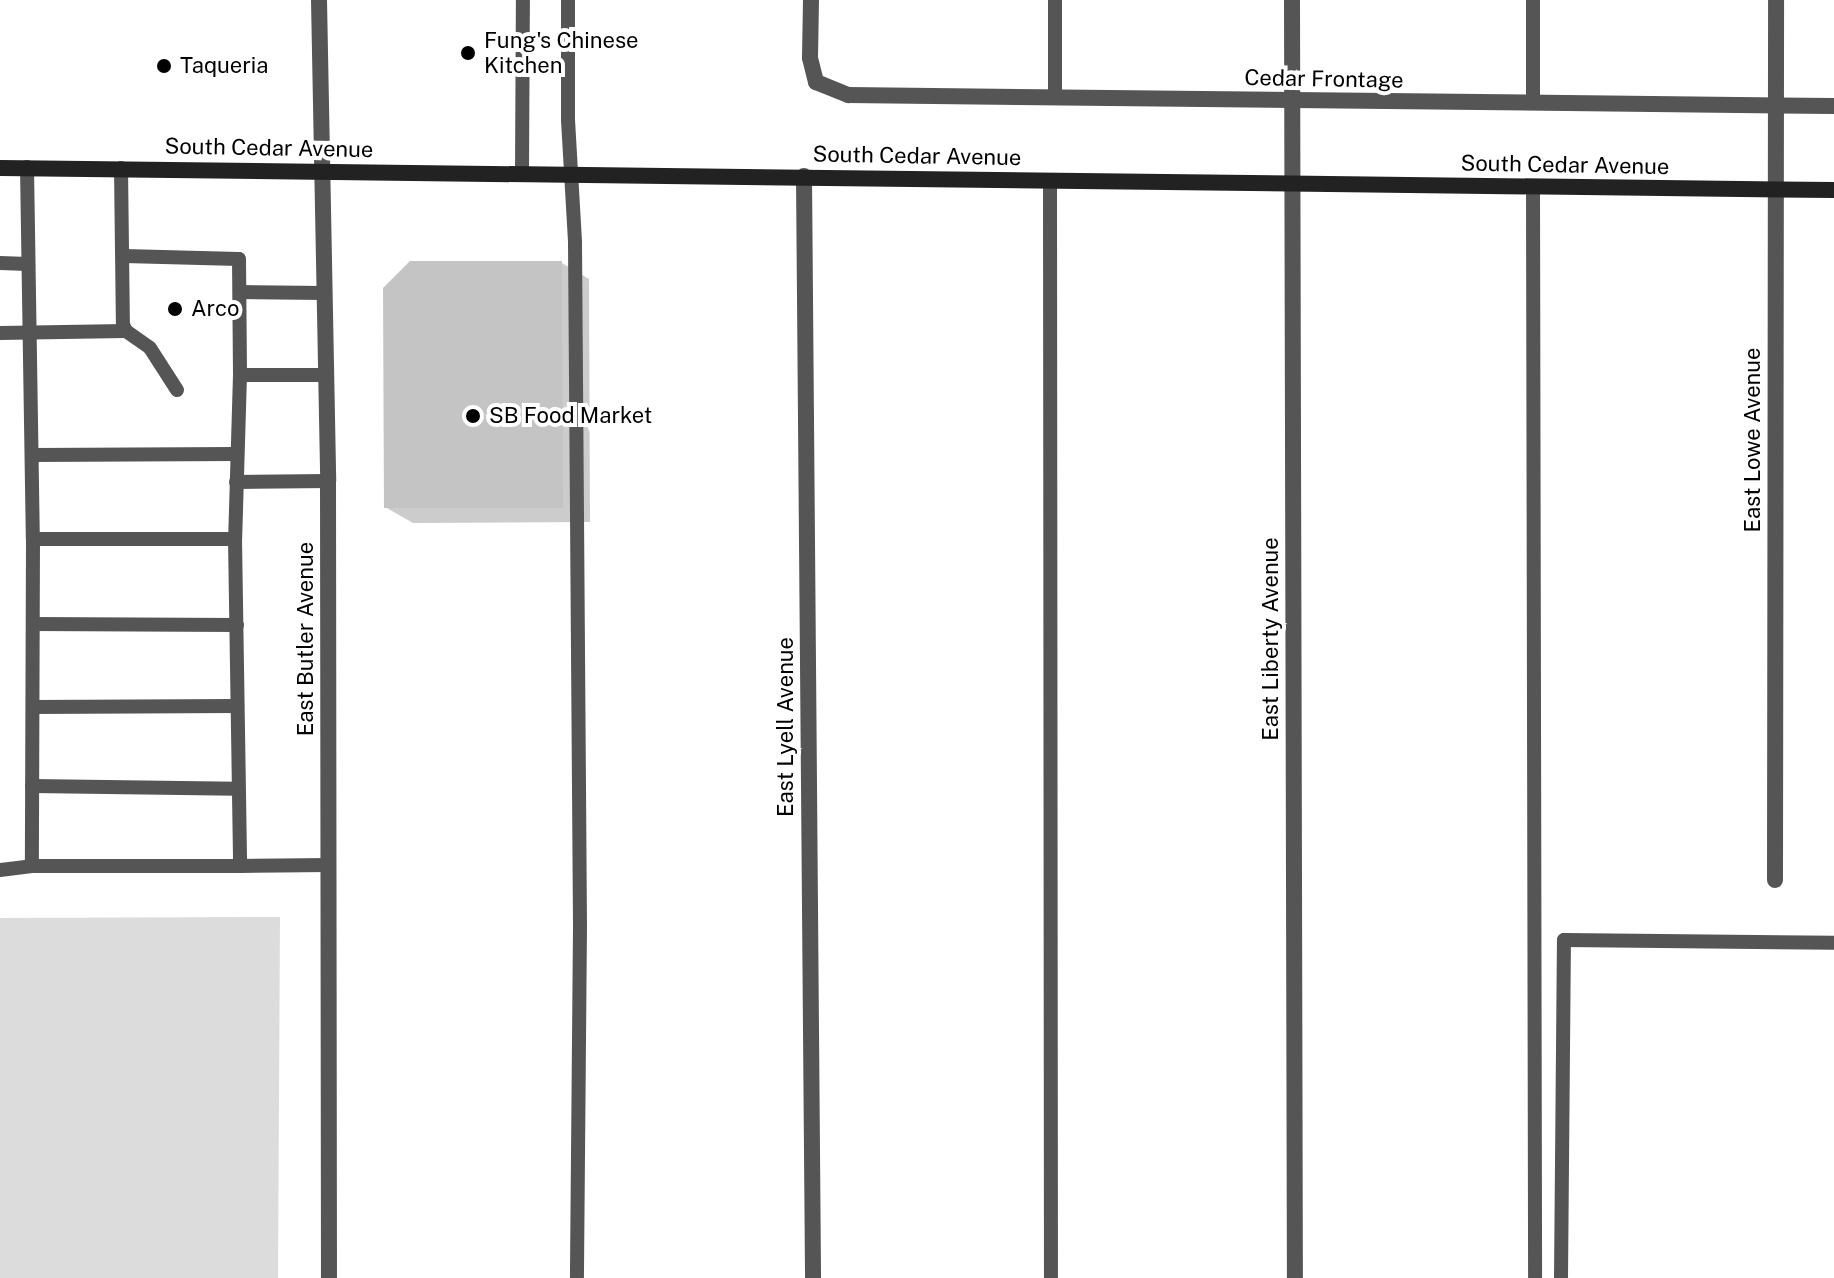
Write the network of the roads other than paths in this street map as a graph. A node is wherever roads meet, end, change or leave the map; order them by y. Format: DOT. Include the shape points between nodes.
graph roads {
  1 [pos="319,0"];
  2 [pos="523,0"];
  3 [pos="568,0"];
  4 [pos="811,0"];
  5 [pos="1055,0"];
  6 [pos="1292,0"];
  7 [pos="1533,0"];
  8 [pos="1776,0"];
  9 [pos="1055,98"];
  10 [pos="1292,100"];
  11 [pos="1533,103"];
  12 [pos="1776,106"];
  13 [pos="1834,106"];
  14 [pos="27,167"];
  15 [pos="0,168"];
  16 [pos="121,168"];
  17 [pos="320,170"];
  18 [pos="522,172"];
  19 [pos="571,173"];
  20 [pos="804,176"];
  21 [pos="1050,181"];
  22 [pos="1292,184"];
  23 [pos="1533,187"];
  24 [pos="1775,190"];
  25 [pos="1834,190"];
  26 [pos="124,256"];
  27 [pos="0,263"];
  28 [pos="28,264"];
  29 [pos="240,292"];
  30 [pos="324,293"];
  31 [pos="126,331"];
  32 [pos="0,333"];
  33 [pos="30,333"];
  34 [pos="240,375"];
  35 [pos="325,375"];
  36 [pos="177,390"];
  37 [pos="236,454"];
  38 [pos="32,455"];
  39 [pos="328,481"];
  40 [pos="236,482"];
  41 [pos="33,539"];
  42 [pos="235,539"];
  43 [pos="33,624"];
  44 [pos="237,625"];
  45 [pos="237,706"];
  46 [pos="33,707"];
  47 [pos="32,786"];
  48 [pos="237,789"];
  49 [pos="329,865"];
  50 [pos="32,866"];
  51 [pos="240,866"];
  52 [pos="0,870"];
  53 [pos="1775,880"];
  54 [pos="1834,943"];
  55 [pos="329,1278"];
  56 [pos="577,1278"];
  57 [pos="813,1278"];
  58 [pos="1051,1278"];
  59 [pos="1295,1278"];
  60 [pos="1535,1278"];
  61 [pos="1561,1278"];
  1 -- 17 [label="street, East Butler Avenue"];
  2 -- 18 [label="lane"];
  3 -- 19 [label="lane"];
  4 -- 9 [label="street, Cedar Frontage" via="810,58 816,82 848,95"];
  5 -- 9 [label="lane"];
  6 -- 10 [label="street, East Liberty Avenue"];
  7 -- 11 [label="lane"];
  8 -- 12 [label="street, East Lowe Avenue"];
  9 -- 10 [label="street, Cedar Frontage"];
  10 -- 11 [label="street, Cedar Frontage"];
  10 -- 22 [label="street, East Liberty Avenue"];
  11 -- 12 [label="street, Cedar Frontage"];
  12 -- 13 [label="street, Cedar Frontage"];
  12 -- 24 [label="street, East Lowe Avenue"];
  14 -- 15 [label="main road, South Cedar Avenue"];
  14 -- 16 [label="main road, South Cedar Avenue"];
  14 -- 28 [label="lane"];
  16 -- 17 [label="main road, South Cedar Avenue"];
  16 -- 26 [label="lane"];
  17 -- 18 [label="main road, South Cedar Avenue"];
  17 -- 30 [label="street, East Butler Avenue"];
  18 -- 19 [label="main road, South Cedar Avenue"];
  19 -- 20 [label="main road, South Cedar Avenue"];
  19 -- 56 [label="lane" via="580,910"];
  20 -- 21 [label="main road, South Cedar Avenue"];
  20 -- 57 [label="street, East Lyell Avenue"];
  21 -- 22 [label="main road, South Cedar Avenue"];
  21 -- 58 [label="lane"];
  22 -- 23 [label="main road, South Cedar Avenue"];
  22 -- 59 [label="street, East Liberty Avenue"];
  23 -- 24 [label="main road, South Cedar Avenue"];
  23 -- 60 [label="lane"];
  24 -- 25 [label="main road, South Cedar Avenue"];
  24 -- 53 [label="street, East Lowe Avenue"];
  26 -- 29 [label="lane" via="239,259"];
  26 -- 31 [label="lane" via="121,317"];
  27 -- 28 [label="lane"];
  28 -- 33 [label="lane"];
  29 -- 30 [label="lane"];
  29 -- 34 [label="lane"];
  30 -- 35 [label="street, East Butler Avenue"];
  31 -- 33 [label="lane"];
  31 -- 36 [label="lane" via="150,348"];
  32 -- 33 [label="lane"];
  33 -- 38 [label="lane"];
  34 -- 35 [label="lane"];
  34 -- 37 [label="lane"];
  35 -- 39 [label="street, East Butler Avenue"];
  37 -- 38 [label="lane"];
  37 -- 40 [label="lane"];
  38 -- 41 [label="lane"];
  39 -- 40 [label="lane"];
  39 -- 49 [label="street, East Butler Avenue"];
  40 -- 42 [label="lane"];
  41 -- 42 [label="lane"];
  41 -- 43 [label="lane"];
  42 -- 44 [label="lane"];
  43 -- 44 [label="lane"];
  43 -- 46 [label="lane"];
  44 -- 45 [label="lane"];
  45 -- 46 [label="lane"];
  45 -- 48 [label="lane"];
  46 -- 47 [label="lane"];
  47 -- 48 [label="lane"];
  47 -- 50 [label="lane"];
  48 -- 51 [label="lane"];
  49 -- 51 [label="lane"];
  49 -- 55 [label="street, East Butler Avenue"];
  50 -- 51 [label="lane"];
  50 -- 52 [label="lane"];
  54 -- 61 [label="lane" via="1564,940"];
}
